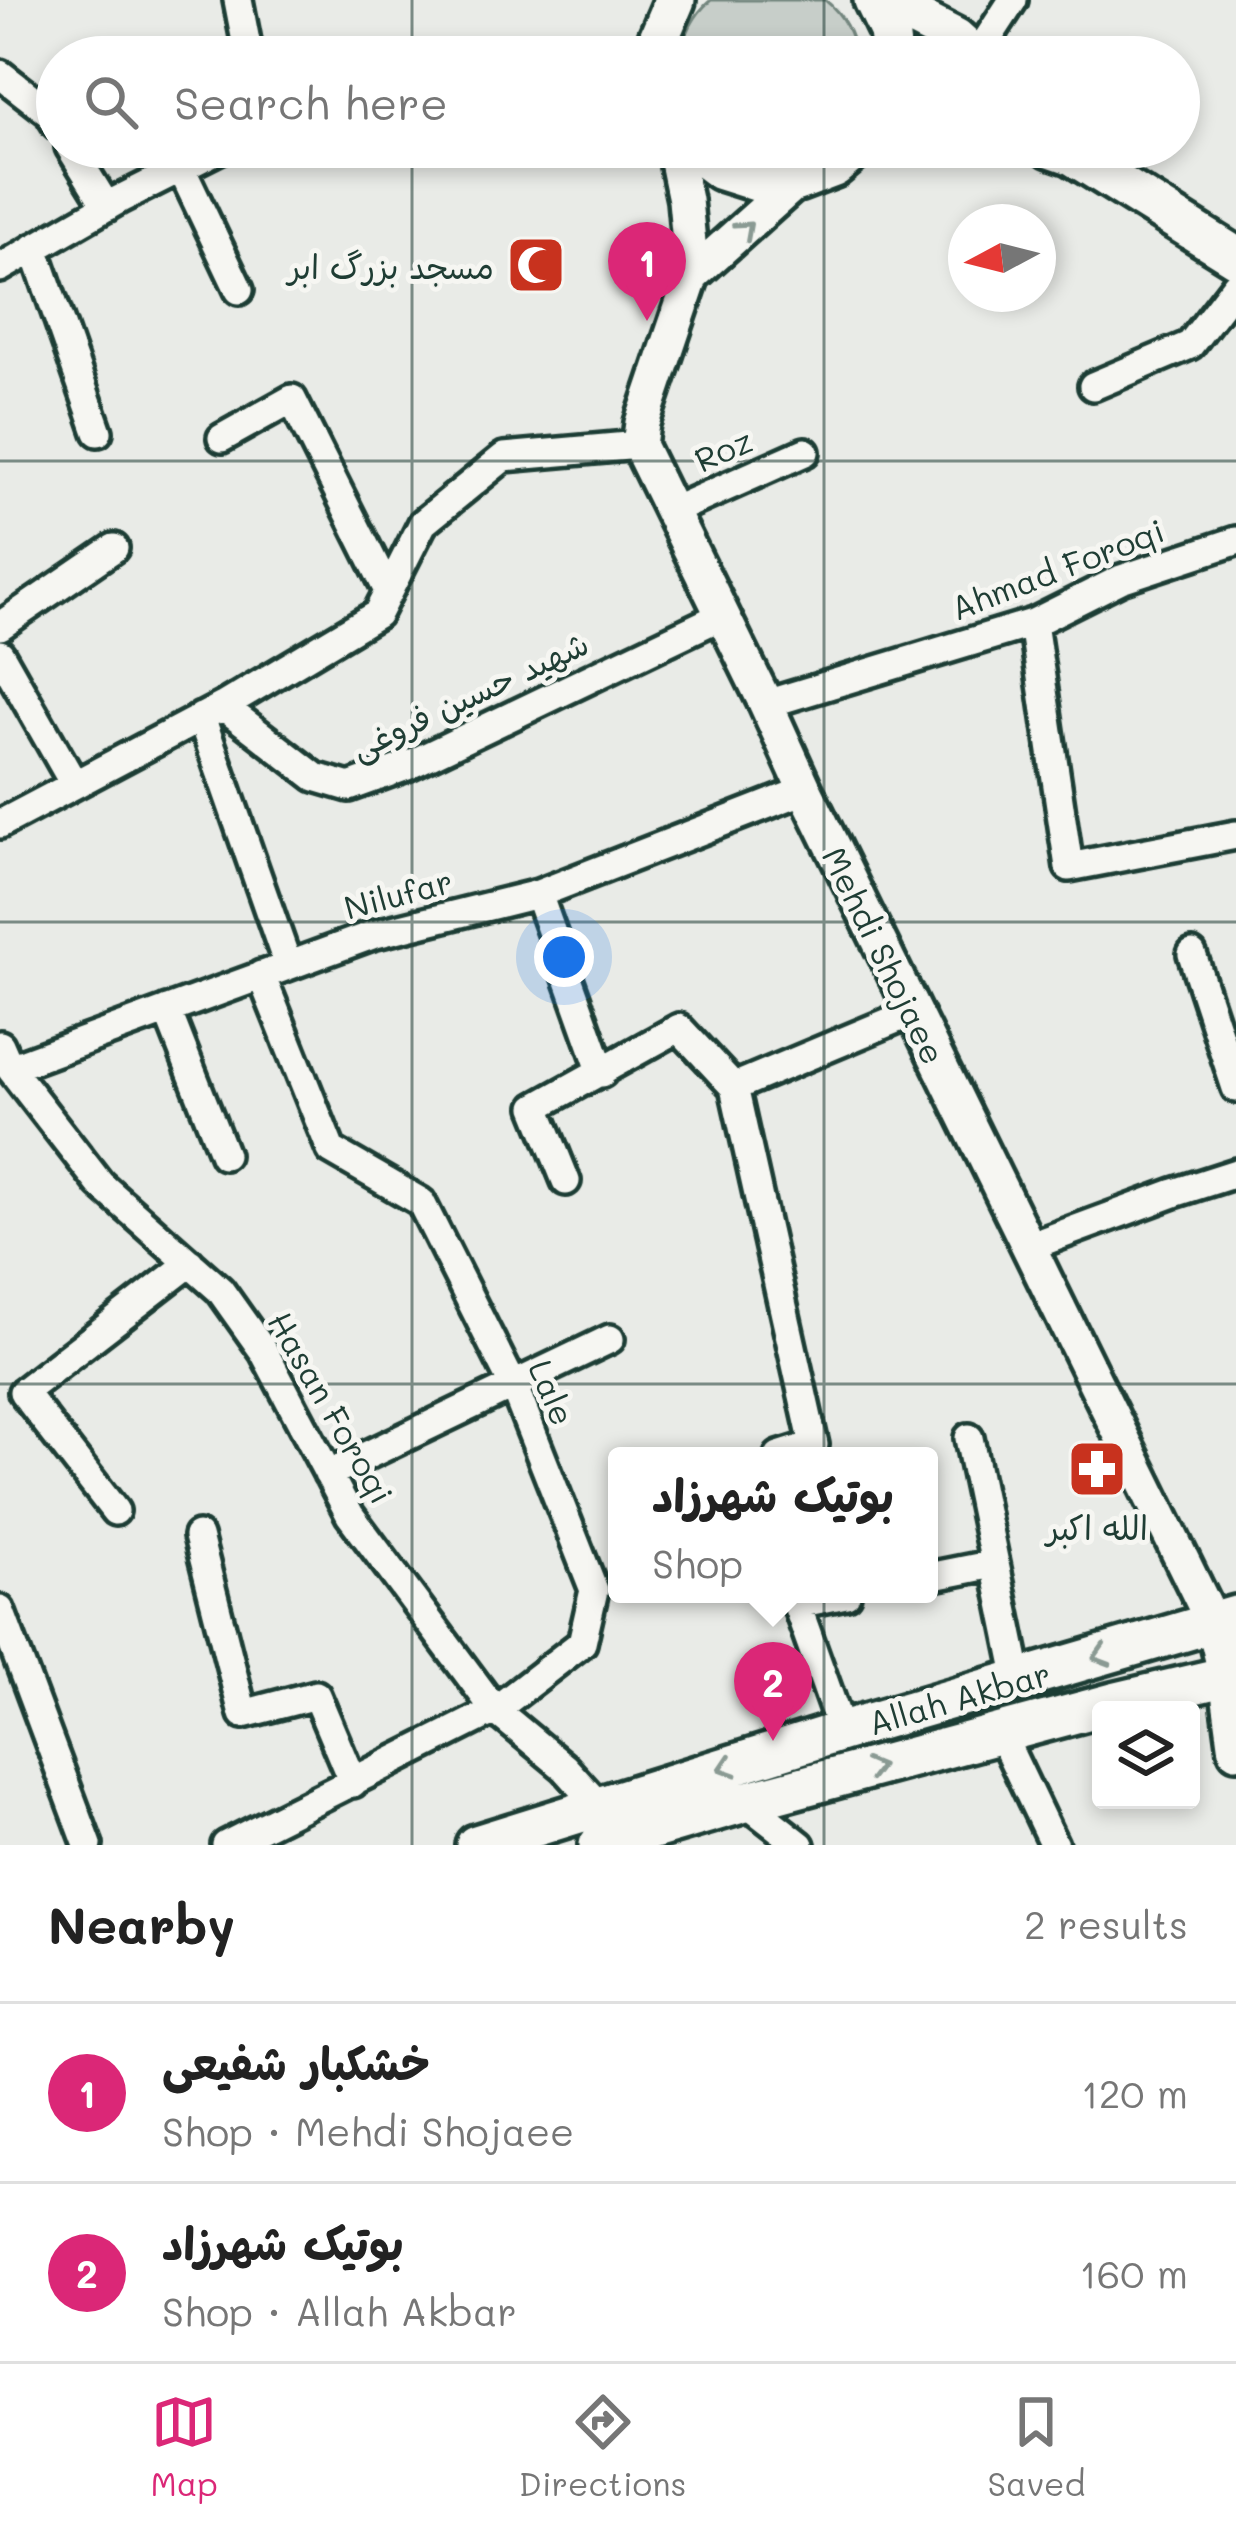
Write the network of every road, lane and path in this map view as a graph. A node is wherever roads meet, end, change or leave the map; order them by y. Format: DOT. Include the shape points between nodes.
graph roads {
  1 [pos="238,0"];
  2 [pos="645,0"];
  3 [pos="674,0"];
  4 [pos="878,0"];
  5 [pos="1013,0"];
  6 [pos="245,36"];
  7 [pos="655,36"];
  8 [pos="662,36"];
  9 [pos="889,36"];
  10 [pos="951,36"];
  11 [pos="990,36"];
  12 [pos="0,74"];
  13 [pos="36,102"];
  14 [pos="83,168"];
  15 [pos="181,168"];
  16 [pos="678,168"];
  17 [pos="719,168"];
  18 [pos="831,168"];
  19 [pos="1093,168"];
  20 [pos="797,181"];
  21 [pos="107,207"];
  22 [pos="34,248"];
  23 [pos="1236,257"];
  24 [pos="0,268"];
  25 [pos="692,275"];
  26 [pos="1236,285"];
  27 [pos="239,290"];
  28 [pos="1093,386"];
  29 [pos="98,432"];
  30 [pos="222,438"];
  31 [pos="640,445"];
  32 [pos="805,452"];
  33 [pos="670,512"];
  34 [pos="1236,541"];
  35 [pos="114,548"];
  36 [pos="388,591"];
  37 [pos="723,615"];
  38 [pos="1033,622"];
  39 [pos="0,626"];
  40 [pos="0,654"];
  41 [pos="766,704"];
  42 [pos="212,711"];
  43 [pos="74,784"];
  44 [pos="805,790"];
  45 [pos="0,824"];
  46 [pos="1236,835"];
  47 [pos="538,894"];
  48 [pos="1192,955"];
  49 [pos="275,970"];
  50 [pos="167,1010"];
  51 [pos="913,1012"];
  52 [pos="5,1056"];
  53 [pos="602,1073"];
  54 [pos="734,1087"];
  55 [pos="1236,1088"];
  56 [pos="224,1155"];
  57 [pos="1236,1173"];
  58 [pos="566,1180"];
  59 [pos="1028,1247"];
  60 [pos="190,1263"];
  61 [pos="610,1339"];
  62 [pos="514,1387"];
  63 [pos="12,1400"];
  64 [pos="968,1438"];
  65 [pos="808,1447"];
  66 [pos="328,1474"];
  67 [pos="116,1511"];
  68 [pos="198,1536"];
  69 [pos="994,1564"];
  70 [pos="938,1575"];
  71 [pos="796,1603"];
  72 [pos="1225,1619"];
  73 [pos="2,1625"];
  74 [pos="1231,1676"];
  75 [pos="1019,1680"];
  76 [pos="494,1710"];
  77 [pos="842,1731"];
  78 [pos="1001,1734"];
  79 [pos="1236,1750"];
  80 [pos="353,1783"];
  81 [pos="746,1802"];
  82 [pos="600,1826"];
  83 [pos="88,1845"];
  84 [pos="226,1845"];
  85 [pos="476,1845"];
  86 [pos="800,1845"];
  87 [pos="1054,1845"];
  1 -- 6 [label="street"];
  2 -- 7 [label="street"];
  3 -- 8 [label="main road"];
  4 -- 9 [label="main road"];
  4 -- 10 [label="main road"];
  5 -- 11 [label="street"];
  12 -- 13 [label="street"];
  14 -- 21 [label="street"];
  15 -- 21 [label="street"];
  15 -- 27 [label="street"];
  16 -- 25 [label="street"];
  17 -- 20 [label="main road" via="759,182"];
  18 -- 20 [label="main road"];
  19 -- 23 [label="main road"];
  25 -- 20 [label="street, one-way"];
  21 -- 22 [label="street"];
  22 -- 24 [label="street"];
  22 -- 29 [label="street"];
  25 -- 31 [label="street"];
  26 -- 28 [label="street" via="1190,345"];
  30 -- 36 [label="street" via="292,399"];
  31 -- 33 [label="street, Mehdi Shojaee"];
  31 -- 36 [label="street" via="504,457 423,523"];
  32 -- 33 [label="street, Roz"];
  33 -- 37 [label="street, Mehdi Shojaee"];
  34 -- 38 [label="street, Ahmad Foroqi" via="1121,579"];
  35 -- 39 [label="street"];
  36 -- 42 [label="street" via="377,614"];
  37 -- 41 [label="street, Mehdi Shojaee"];
  37 -- 42 [label="street, شهید حسین فروغی" via="350,787 315,777"];
  38 -- 41 [label="street, Ahmad Foroqi"];
  38 -- 46 [label="street" via="1069,867"];
  40 -- 43 [label="street"];
  41 -- 44 [label="street, Mehdi Shojaee"];
  42 -- 43 [label="street"];
  42 -- 49 [label="street, Lale"];
  43 -- 45 [label="street"];
  44 -- 47 [label="street, Nilufar"];
  44 -- 51 [label="street, Mehdi Shojaee"];
  47 -- 49 [label="street, Nilufar" via="372,935"];
  47 -- 53 [label="street"];
  48 -- 55 [label="street"];
  49 -- 50 [label="street, Nilufar"];
  49 -- 62 [label="street, Lale" via="331,1150 421,1202"];
  50 -- 52 [label="street, Nilufar"];
  50 -- 56 [label="street"];
  51 -- 54 [label="street"];
  51 -- 59 [label="street, Mehdi Shojaee"];
  52 -- 60 [label="street, Hasan Foroqi" via="100,1184"];
  53 -- 54 [label="street" via="679,1028"];
  53 -- 58 [label="street" via="536,1107"];
  54 -- 65 [label="street" via="814,1445"];
  57 -- 59 [label="street"];
  59 -- 72 [label="street, Mehdi Shojaee"];
  60 -- 63 [label="street"];
  60 -- 66 [label="street, Hasan Foroqi" via="264,1352"];
  61 -- 62 [label="street"];
  62 -- 66 [label="street"];
  62 -- 76 [label="street, Lale" via="594,1590 582,1643"];
  63 -- 67 [label="street"];
  64 -- 69 [label="street"];
  66 -- 76 [label="street, Hasan Foroqi"];
  68 -- 80 [label="street" via="243,1714 316,1695"];
  69 -- 70 [label="street"];
  69 -- 75 [label="street"];
  71 -- 77 [label="street"];
  72 -- 74 [label="street, Mehdi Shojaee"];
  72 -- 75 [label="main road, Allah Akbar, one-way"];
  73 -- 83 [label="street"];
  74 -- 78 [label="main road, Allah Akbar"];
  74 -- 79 [label="street, Mehdi Shojaee"];
  75 -- 77 [label="main road, Allah Akbar"];
  76 -- 80 [label="street, Lale"];
  76 -- 82 [label="street, Hasan Foroqi" via="565,1768"];
  77 -- 82 [label="main road, Allah Akbar, one-way"];
  81 -- 78 [label="main road, Allah Akbar, one-way"];
  78 -- 87 [label="street"];
  80 -- 84 [label="street, Lale"];
  81 -- 82 [label="main road, Allah Akbar"];
  81 -- 86 [label="street"];
  82 -- 85 [label="main road, Allah Akbar"];
}
